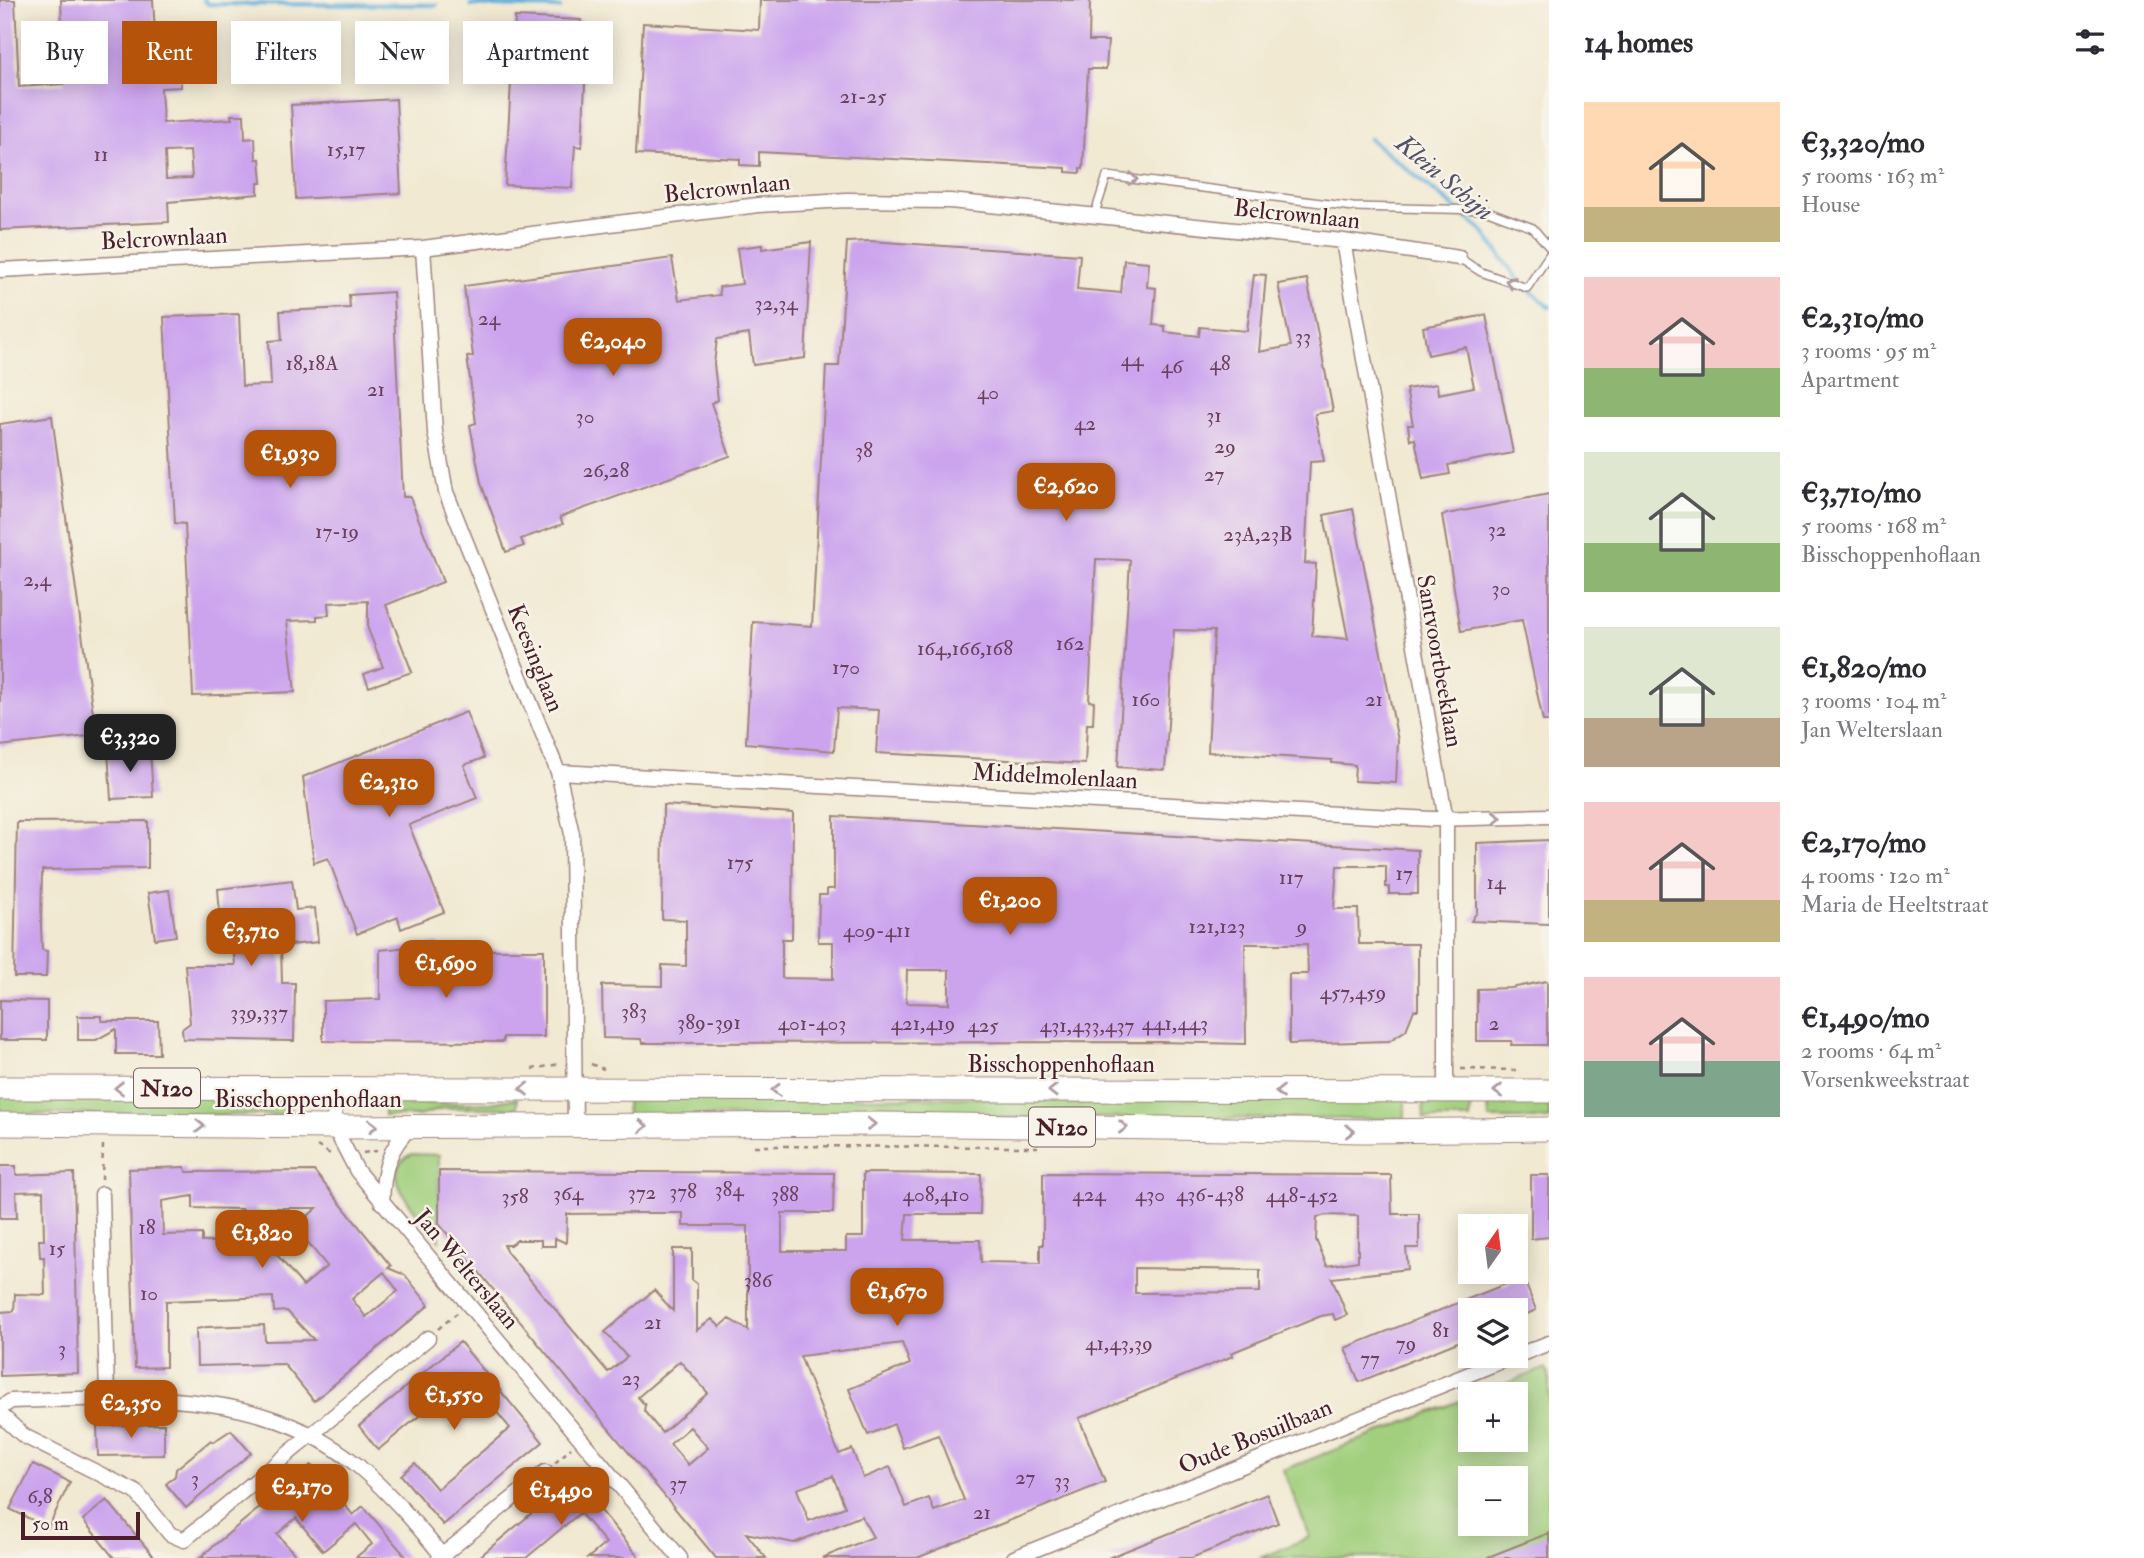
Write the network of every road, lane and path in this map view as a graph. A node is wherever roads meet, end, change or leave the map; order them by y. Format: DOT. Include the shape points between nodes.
graph roads {
  1 [pos="1094,216"];
  2 [pos="1343,241"];
  3 [pos="1549,247"];
  4 [pos="423,248"];
  5 [pos="1549,255"];
  6 [pos="1459,258"];
  7 [pos="0,270"];
  8 [pos="558,772"];
  9 [pos="1549,816"];
  10 [pos="1446,820"];
  11 [pos="1447,1069"];
  12 [pos="1525,1070"];
  13 [pos="0,1088"];
  14 [pos="335,1089"];
  15 [pos="573,1090"];
  16 [pos="1549,1091"];
  17 [pos="1446,1092"];
  18 [pos="0,1124"];
  19 [pos="103,1125"];
  20 [pos="412,1126"];
  21 [pos="575,1126"];
  22 [pos="334,1127"];
  23 [pos="1549,1129"];
  24 [pos="751,1146"];
  25 [pos="1044,1147"];
  26 [pos="102,1194"];
  27 [pos="382,1203"];
  28 [pos="466,1305"];
  29 [pos="428,1338"];
  30 [pos="1549,1343"];
  31 [pos="1528,1351"];
  32 [pos="1485,1368"];
  33 [pos="107,1398"];
  34 [pos="0,1408"];
  35 [pos="0,1414"];
  36 [pos="309,1436"];
  37 [pos="580,1439"];
  38 [pos="545,1472"];
  39 [pos="442,1557"];
  40 [pos="680,1558"];
  41 [pos="1014,1558"];
  1 -- 2 [label="street, Belcrownlaan"];
  1 -- 3 [label="lane, one-way" via="1107,176 1353,207 1485,210 1533,228"];
  1 -- 4 [label="street, Belcrownlaan" via="950,201 846,200 758,205"];
  2 -- 6 [label="street, Belcrownlaan"];
  2 -- 10 [label="street, Santvoortbeeklaan"];
  4 -- 7 [label="street, Belcrownlaan"];
  4 -- 8 [label="street, Keesinglaan" via="435,432 446,492"];
  5 -- 6 [label="lane, one-way" via="1527,288 1481,272"];
  8 -- 10 [label="street, Middelmolenlaan"];
  8 -- 15 [label="street, Keesinglaan" via="572,834"];
  10 -- 9 [label="street, Middelmolenlaan, one-way"];
  10 -- 11 [label="street, Santvoortbeeklaan"];
  11 -- 12 [label="path"];
  11 -- 17 [label="street, Santvoortbeeklaan"];
  14 -- 13 [label="main road, Bisschoppenhoflaan / N120, one-way"];
  15 -- 14 [label="main road, Bisschoppenhoflaan / N120, one-way"];
  14 -- 22 [label="street, Jan Welterslaan"];
  17 -- 15 [label="main road, Bisschoppenhoflaan / N120, one-way"];
  15 -- 21 [label="street"];
  16 -- 17 [label="main road, Bisschoppenhoflaan / N120, one-way"];
  18 -- 19 [label="main road, Bisschoppenhoflaan / N120"];
  19 -- 22 [label="main road, Bisschoppenhoflaan / N120, one-way"];
  19 -- 26 [label="path"];
  20 -- 21 [label="main road, Bisschoppenhoflaan / N120"];
  22 -- 20 [label="main road, Bisschoppenhoflaan / N120, one-way"];
  20 -- 27 [label="street, Jan Welterslaan" via="389,1155"];
  21 -- 23 [label="main road, Bisschoppenhoflaan / N120, one-way"];
  22 -- 27 [label="street, Jan Welterslaan" via="357,1171"];
  24 -- 25 [label="path"];
  26 -- 33 [label="street"];
  27 -- 28 [label="street, Jan Welterslaan"];
  28 -- 29 [label="path"];
  28 -- 37 [label="street, Jan Welterslaan"];
  29 -- 36 [label="street"];
  30 -- 31 [label="street, Oude Bosuilbaan"];
  32 -- 41 [label="street, Oude Bosuilbaan"];
  33 -- 34 [label="street" via="10,1401"];
  33 -- 36 [label="street" via="161,1397 232,1407"];
  35 -- 36 [label="street" via="24,1436 136,1492 170,1534 184,1540"];
  36 -- 39 [label="street" via="354,1463 384,1490"];
  37 -- 38 [label="path"];
  37 -- 40 [label="street, Jan Welterslaan"];
  38 -- 39 [label="street"];
}
